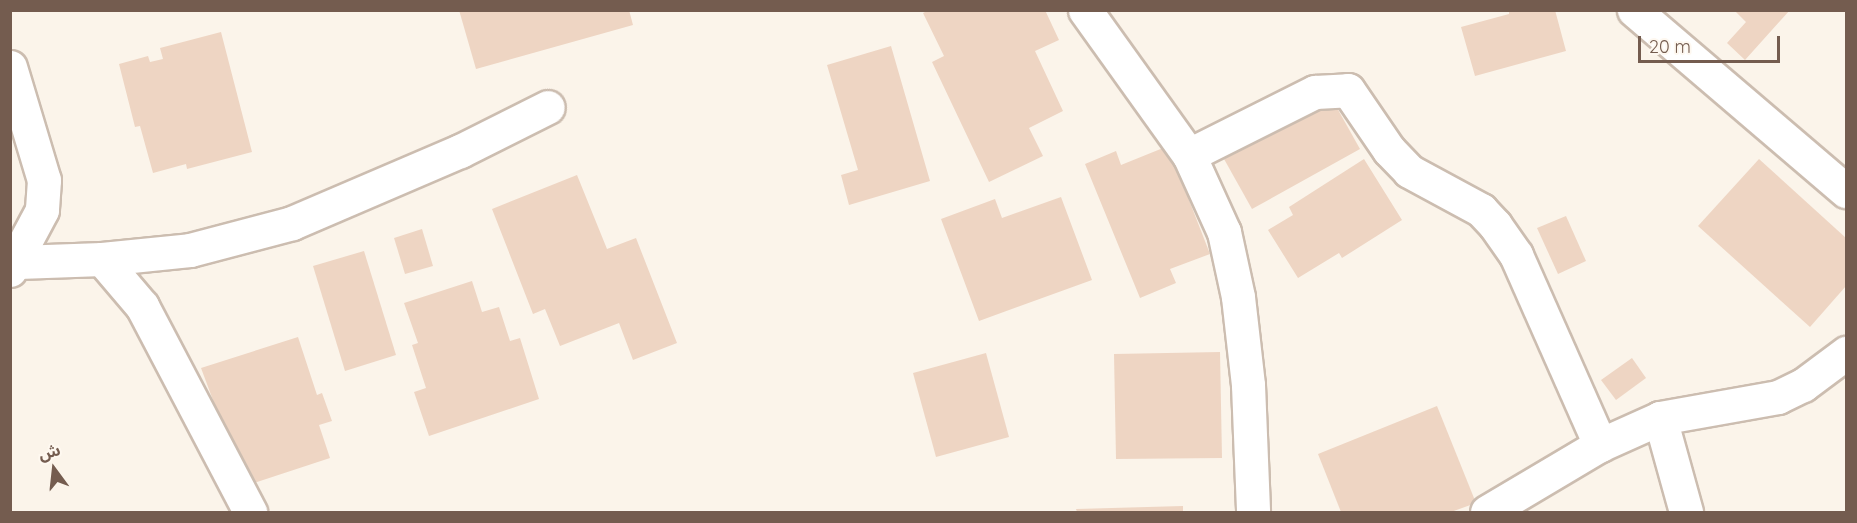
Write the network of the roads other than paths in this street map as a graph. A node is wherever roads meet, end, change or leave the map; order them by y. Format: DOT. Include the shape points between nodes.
graph roads {
  1 [pos="1085,10"];
  2 [pos="1634,10"];
  3 [pos="10,67"];
  4 [pos="548,107"];
  5 [pos="1189,156"];
  6 [pos="1846,191"];
  7 [pos="102,260"];
  8 [pos="14,266"];
  9 [pos="1846,353"];
  10 [pos="1660,418"];
  11 [pos="1600,445"];
  12 [pos="250,513"];
  13 [pos="1253,513"];
  14 [pos="1487,513"];
  15 [pos="1686,513"];
  1 -- 5 [label="street"];
  2 -- 6 [label="street"];
  3 -- 8 [label="street" via="44,180 42,210"];
  4 -- 7 [label="street" via="460,151 292,223 190,250"];
  5 -- 11 [label="street" via="1316,92 1348,90 1389,150 1410,171 1481,210 1496,225 1516,255"];
  5 -- 13 [label="street" via="1224,232 1239,297 1252,440"];
  7 -- 8 [label="street"];
  7 -- 12 [label="street" via="142,306"];
  9 -- 10 [label="street" via="1803,385 1778,397"];
  10 -- 11 [label="street"];
  10 -- 15 [label="street"];
  11 -- 14 [label="street"];
}
